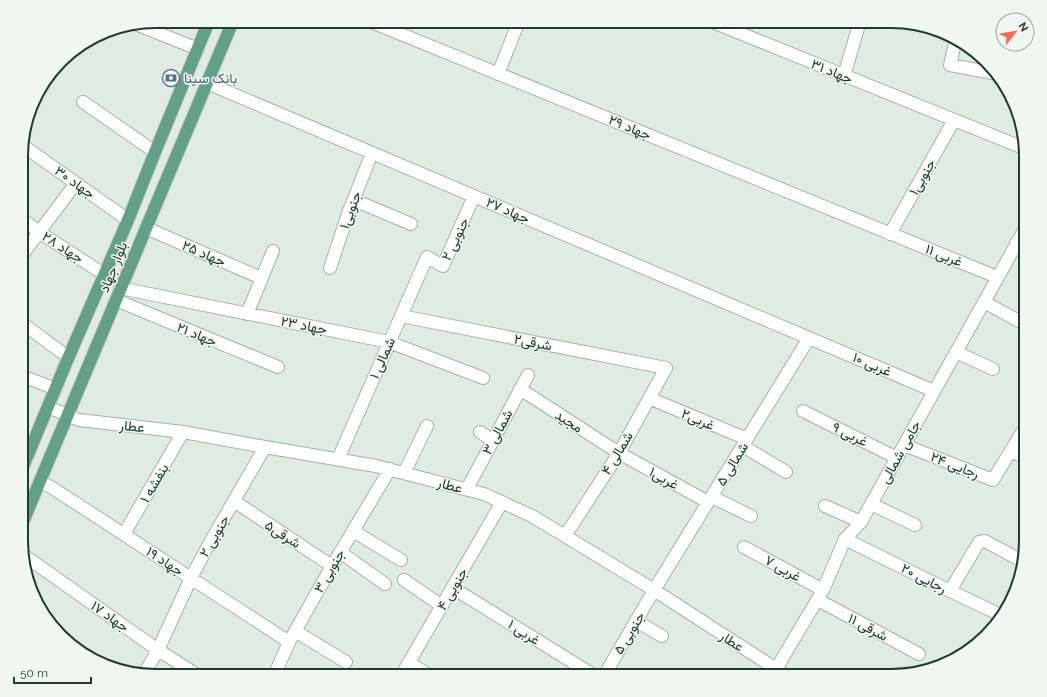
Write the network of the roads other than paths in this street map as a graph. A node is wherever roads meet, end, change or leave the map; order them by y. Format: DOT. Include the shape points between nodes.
graph roads {
  1 [pos="206,28"];
  2 [pos="230,28"];
  3 [pos="386,28"];
  4 [pos="516,28"];
  5 [pos="730,28"];
  6 [pos="858,28"];
  7 [pos="147,29"];
  8 [pos="955,45"];
  9 [pos="198,49"];
  10 [pos="987,72"];
  11 [pos="498,74"];
  12 [pos="844,76"];
  13 [pos="207,83"];
  14 [pos="83,102"];
  15 [pos="954,120"];
  16 [pos="1019,146"];
  17 [pos="28,149"];
  18 [pos="155,152"];
  19 [pos="372,153"];
  20 [pos="76,183"];
  21 [pos="474,196"];
  22 [pos="354,200"];
  23 [pos="128,220"];
  24 [pos="28,224"];
  25 [pos="411,224"];
  26 [pos="146,228"];
  27 [pos="39,232"];
  28 [pos="890,234"];
  29 [pos="28,247"];
  30 [pos="1019,250"];
  31 [pos="273,251"];
  32 [pos="427,257"];
  33 [pos="330,268"];
  34 [pos="105,275"];
  35 [pos="997,277"];
  36 [pos="261,278"];
  37 [pos="120,288"];
  38 [pos="116,300"];
  39 [pos="984,302"];
  40 [pos="247,314"];
  41 [pos="401,316"];
  42 [pos="1019,321"];
  43 [pos="28,327"];
  44 [pos="809,338"];
  45 [pos="389,342"];
  46 [pos="956,352"];
  47 [pos="69,356"];
  48 [pos="278,367"];
  49 [pos="666,368"];
  50 [pos="992,369"];
  51 [pos="528,374"];
  52 [pos="28,378"];
  53 [pos="483,378"];
  54 [pos="56,389"];
  55 [pos="520,389"];
  56 [pos="934,391"];
  57 [pos="649,398"];
  58 [pos="48,407"];
  59 [pos="803,411"];
  60 [pos="68,415"];
  61 [pos="427,426"];
  62 [pos="184,432"];
  63 [pos="480,432"];
  64 [pos="1019,437"];
  65 [pos="493,441"];
  66 [pos="745,443"];
  67 [pos="904,445"];
  68 [pos="266,447"];
  69 [pos="1010,452"];
  70 [pos="619,453"];
  71 [pos="28,455"];
  72 [pos="1019,455"];
  73 [pos="897,458"];
  74 [pos="338,459"];
  75 [pos="390,469"];
  76 [pos="786,472"];
  77 [pos="404,473"];
  78 [pos="40,482"];
  79 [pos="467,489"];
  80 [pos="710,500"];
  81 [pos="234,502"];
  82 [pos="502,502"];
  83 [pos="871,504"];
  84 [pos="825,506"];
  85 [pos="28,510"];
  86 [pos="751,516"];
  87 [pos="861,522"];
  88 [pos="915,525"];
  89 [pos="353,531"];
  90 [pos="124,534"];
  91 [pos="565,536"];
  92 [pos="845,539"];
  93 [pos="744,547"];
  94 [pos="340,552"];
  95 [pos="29,559"];
  96 [pos="1018,559"];
  97 [pos="401,560"];
  98 [pos="332,566"];
  99 [pos="191,578"];
  100 [pos="404,580"];
  101 [pos="385,584"];
  102 [pos="453,588"];
  103 [pos="654,590"];
  104 [pos="950,591"];
  105 [pos="820,595"];
  106 [pos="442,606"];
  107 [pos="996,613"];
  108 [pos="636,621"];
  109 [pos="296,631"];
  110 [pos="662,636"];
  111 [pos="289,642"];
  112 [pos="158,650"];
  113 [pos="919,654"];
  114 [pos="346,662"];
  115 [pos="409,663"];
  116 [pos="147,668"];
  117 [pos="188,669"];
  118 [pos="277,669"];
  119 [pos="405,669"];
  120 [pos="420,669"];
  121 [pos="585,669"];
  122 [pos="608,669"];
  123 [pos="768,669"];
  124 [pos="776,669"];
  1 -- 9 [label="main road, بلوار جهاد"];
  2 -- 13 [label="main road, بلوار جهاد"];
  3 -- 11 [label="street, جهاد ۲۹"];
  4 -- 11 [label="street"];
  5 -- 12 [label="street, جهاد ۳۱"];
  6 -- 12 [label="street"];
  7 -- 9 [label="street"];
  8 -- 10 [label="street" via="950,65"];
  9 -- 18 [label="main road, بلوار جهاد"];
  11 -- 28 [label="street, جهاد ۲۹"];
  12 -- 15 [label="street, جهاد ۳۱"];
  13 -- 19 [label="street, جهاد ۲۷"];
  13 -- 26 [label="main road, بلوار جهاد"];
  14 -- 18 [label="street"];
  15 -- 16 [label="street, جهاد ۳۱"];
  15 -- 28 [label="street, جنوبی۱"];
  17 -- 20 [label="street, جهاد ۳۰"];
  18 -- 23 [label="main road, بلوار جهاد"];
  19 -- 21 [label="street, جهاد ۲۷"];
  19 -- 22 [label="street, جنوبی۱"];
  20 -- 23 [label="street, جهاد ۳۰"];
  20 -- 27 [label="street"];
  21 -- 32 [label="street, جنوبی ۲" via="443,266"];
  21 -- 44 [label="street, جهاد ۲۷"];
  22 -- 25 [label="street"];
  22 -- 33 [label="street, جنوبی۱"];
  23 -- 34 [label="main road, بلوار جهاد"];
  24 -- 27 [label="street, جهاد ۲۸"];
  26 -- 36 [label="street, جهاد ۲۵"];
  26 -- 37 [label="main road, بلوار جهاد"];
  27 -- 29 [label="street"];
  27 -- 34 [label="street, جهاد ۲۸"];
  28 -- 35 [label="street, غربی ۱۱"];
  30 -- 35 [label="street, جامی شمالی"];
  31 -- 36 [label="street"];
  32 -- 41 [label="street, شمالی ۱"];
  34 -- 47 [label="main road, بلوار جهاد"];
  35 -- 39 [label="street, جامی شمالی"];
  36 -- 40 [label="street"];
  37 -- 38 [label="main road, بلوار جهاد"];
  37 -- 40 [label="street, جهاد ۲۳"];
  38 -- 48 [label="street, جهاد ۲۱"];
  38 -- 60 [label="main road, بلوار جهاد"];
  39 -- 42 [label="street"];
  39 -- 46 [label="street, جامی شمالی"];
  40 -- 45 [label="street, جهاد ۲۳"];
  41 -- 45 [label="street, شمالی ۱"];
  41 -- 49 [label="street, شرقی۲"];
  43 -- 47 [label="street"];
  44 -- 56 [label="street, غربی ۱۰"];
  44 -- 66 [label="street, شمالی ۵"];
  45 -- 53 [label="street, جهاد ۲۳"];
  45 -- 74 [label="street, شمالی ۱"];
  46 -- 50 [label="street"];
  46 -- 56 [label="street, جامی شمالی"];
  47 -- 54 [label="main road, بلوار جهاد"];
  49 -- 57 [label="street, شمالی ۴"];
  51 -- 55 [label="street, شمالی ۳"];
  52 -- 54 [label="street"];
  54 -- 58 [label="main road, بلوار جهاد"];
  55 -- 65 [label="street, شمالی ۳"];
  55 -- 70 [label="street, مجید"];
  56 -- 67 [label="street, جامی شمالی"];
  57 -- 66 [label="street, غربی۲"];
  57 -- 70 [label="street, شمالی ۴"];
  58 -- 60 [label="street, عطار"];
  58 -- 71 [label="main road, بلوار جهاد"];
  59 -- 73 [label="street, غربی ۹"];
  60 -- 62 [label="street, عطار" via="79,420"];
  60 -- 78 [label="main road, بلوار جهاد"];
  61 -- 77 [label="street"];
  62 -- 68 [label="street, عطار"];
  62 -- 90 [label="street, بنفشه ۱"];
  63 -- 65 [label="street"];
  64 -- 69 [label="street, رجایی ۲۴"];
  65 -- 79 [label="street, شمالی ۳"];
  66 -- 76 [label="street, غربی۲"];
  66 -- 80 [label="street, شمالی ۵"];
  67 -- 69 [label="street, رجایی ۲۴" via="993,480"];
  67 -- 73 [label="street, جامی شمالی"];
  68 -- 74 [label="street, عطار"];
  68 -- 81 [label="street, جنوبی ۲"];
  69 -- 72 [label="street"];
  70 -- 80 [label="street, غربی۱"];
  70 -- 91 [label="street, شمالی ۴"];
  73 -- 83 [label="street, جامی شمالی"];
  74 -- 75 [label="street, عطار"];
  75 -- 77 [label="street, عطار"];
  75 -- 89 [label="street, جنوبی ۳"];
  77 -- 79 [label="street, عطار"];
  78 -- 85 [label="main road, بلوار جهاد"];
  78 -- 90 [label="street, جهاد ۱۹" via="51,486"];
  79 -- 82 [label="street, عطار"];
  80 -- 86 [label="street, غربی۱"];
  80 -- 103 [label="street, شمالی ۵"];
  81 -- 98 [label="street, شرقی۵"];
  81 -- 99 [label="street, جنوبی ۲"];
  82 -- 91 [label="street, عطار"];
  82 -- 102 [label="street, جنوبی ۴"];
  83 -- 87 [label="street, جامی شمالی"];
  83 -- 88 [label="street"];
  84 -- 87 [label="street"];
  87 -- 92 [label="street, جامی شمالی"];
  89 -- 94 [label="street, جنوبی ۳"];
  89 -- 97 [label="street"];
  90 -- 99 [label="street, جهاد ۱۹"];
  91 -- 103 [label="street, عطار"];
  92 -- 104 [label="street, رجایی ۲۰"];
  92 -- 105 [label="street, جامی شمالی"];
  93 -- 105 [label="street, غربی ۷"];
  94 -- 98 [label="street, جنوبی ۳"];
  94 -- 101 [label="street"];
  95 -- 112 [label="street, جهاد ۱۷"];
  96 -- 104 [label="street" via="985,541 979,542"];
  98 -- 109 [label="street, جنوبی ۳"];
  99 -- 111 [label="street, جهاد ۱۹"];
  99 -- 112 [label="street, جنوبی ۲"];
  100 -- 106 [label="street"];
  102 -- 106 [label="street, جنوبی ۴"];
  102 -- 121 [label="street, غربی ۱"];
  103 -- 108 [label="street, جنوبی ۵"];
  103 -- 123 [label="street, عطار"];
  104 -- 107 [label="street, رجایی ۲۰"];
  105 -- 113 [label="street, شرقی ۱۱"];
  105 -- 124 [label="street, جامی شمالی"];
  106 -- 115 [label="street, جنوبی ۴"];
  108 -- 110 [label="street"];
  108 -- 122 [label="street, جنوبی ۵"];
  109 -- 111 [label="street, جنوبی ۳"];
  109 -- 114 [label="street"];
  111 -- 118 [label="street, جنوبی ۳"];
  112 -- 116 [label="street, جنوبی ۲"];
  112 -- 117 [label="street, جهاد ۱۷"];
  115 -- 119 [label="street, جنوبی ۴"];
  115 -- 120 [label="street"];
}
